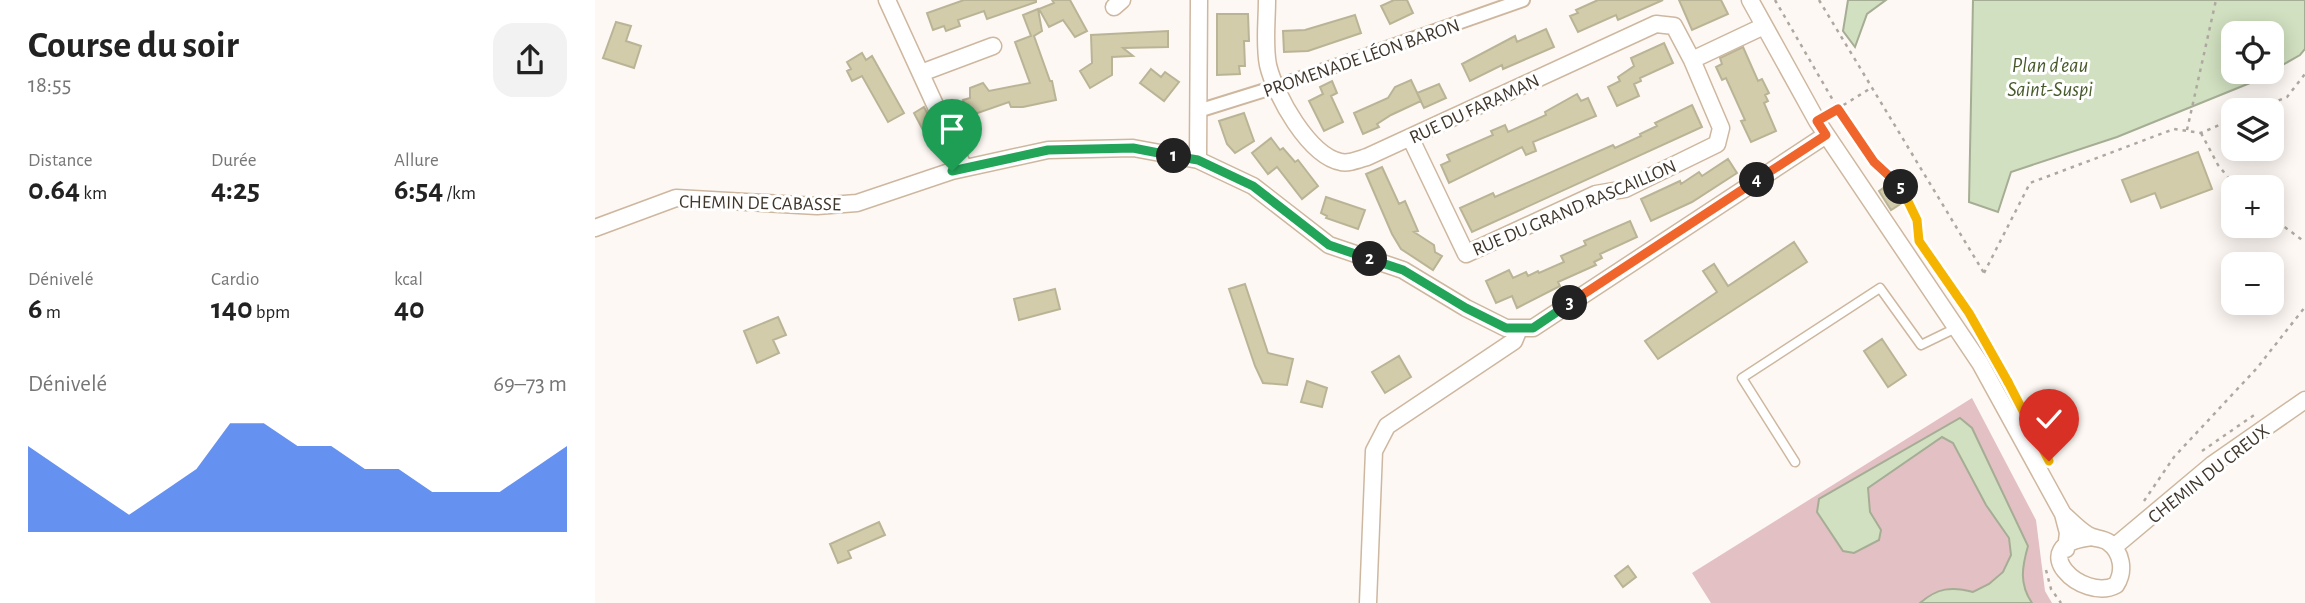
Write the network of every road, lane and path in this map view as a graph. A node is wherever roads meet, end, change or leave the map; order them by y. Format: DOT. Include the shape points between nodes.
graph roads {
  1 [pos="887,0"];
  2 [pos="1199,0"];
  3 [pos="1268,0"];
  4 [pos="1523,0"];
  5 [pos="1749,0"];
  6 [pos="1775,0"];
  7 [pos="1819,0"];
  8 [pos="2216,0"];
  9 [pos="1764,26"];
  10 [pos="993,46"];
  11 [pos="1692,60"];
  12 [pos="921,73"];
  13 [pos="2305,75"];
  14 [pos="1275,87"];
  15 [pos="1872,88"];
  16 [pos="2284,98"];
  17 [pos="1838,109"];
  18 [pos="1198,111"];
  19 [pos="2221,125"];
  20 [pos="1822,128"];
  21 [pos="2187,130"];
  22 [pos="2201,133"];
  23 [pos="1410,137"];
  24 [pos="1198,160"];
  25 [pos="964,169"];
  26 [pos="2226,175"];
  27 [pos="2284,227"];
  28 [pos="595,228"];
  29 [pos="2305,242"];
  30 [pos="2305,307"];
  31 [pos="1958,327"];
  32 [pos="1518,329"];
  33 [pos="1988,346"];
  34 [pos="2305,400"];
  35 [pos="1795,462"];
  36 [pos="2144,501"];
  37 [pos="2063,514"];
  38 [pos="2092,537"];
  39 [pos="2114,547"];
  40 [pos="2066,549"];
  41 [pos="2106,599"];
  42 [pos="1368,603"];
  1 -- 12 [label="street"];
  2 -- 18 [label="street"];
  3 -- 14 [label="street, RUE DU FARAMAN" via="1268,62"];
  4 -- 14 [label="street, PROMENADE LÉON BARON"];
  5 -- 9 [label="street"];
  6 -- 17 [label="path"];
  7 -- 15 [label="path"];
  8 -- 21 [label="path"];
  9 -- 11 [label="street"];
  9 -- 20 [label="street"];
  10 -- 12 [label="street"];
  11 -- 23 [label="street, RUE DU FARAMAN" via="1675,26 1656,24"];
  11 -- 23 [label="street, RUE DU GRAND RASCAILLON" via="1721,128 1717,144 1625,189 1597,194 1466,254"];
  12 -- 25 [label="street"];
  13 -- 16 [label="path"];
  14 -- 18 [label="street, PROMENADE LÉON BARON"];
  14 -- 23 [label="street, RUE DU FARAMAN" via="1291,119 1325,156 1343,163"];
  15 -- 17 [label="path"];
  15 -- 21 [label="path" via="1984,273 2030,183 2174,129"];
  17 -- 20 [label="path"];
  17 -- 33 [label="path" via="1874,162 1898,181 1917,220 1919,241"];
  18 -- 24 [label="street"];
  19 -- 22 [label="path"];
  20 -- 31 [label="street"];
  20 -- 32 [label="street" via="1533,328"];
  21 -- 22 [label="path"];
  22 -- 26 [label="path"];
  24 -- 25 [label="street, CHEMIN DE CABASSE" via="1133,148 1048,150"];
  24 -- 32 [label="street, CHEMIN DE CABASSE" via="1253,186 1329,245 1403,270 1466,308 1506,328"];
  25 -- 28 [label="street, CHEMIN DE CABASSE" via="857,203 817,206 676,198"];
  27 -- 29 [label="path"];
  30 -- 36 [label="path" via="2257,368 2174,457"];
  31 -- 35 [label="lane" via="1921,345 1880,288 1742,378"];
  31 -- 37 [label="street"];
  32 -- 42 [label="street" via="1514,341 1387,426 1374,451"];
  34 -- 39 [label="street, CHEMIN DU CREUX" via="2213,464"];
  37 -- 38 [label="street"];
  37 -- 40 [label="street"];
  38 -- 39 [label="street"];
  38 -- 40 [label="street"];
  39 -- 41 [label="street" via="2121,574"];
  40 -- 41 [label="street" via="2059,569 2067,588 2084,598"];
}
